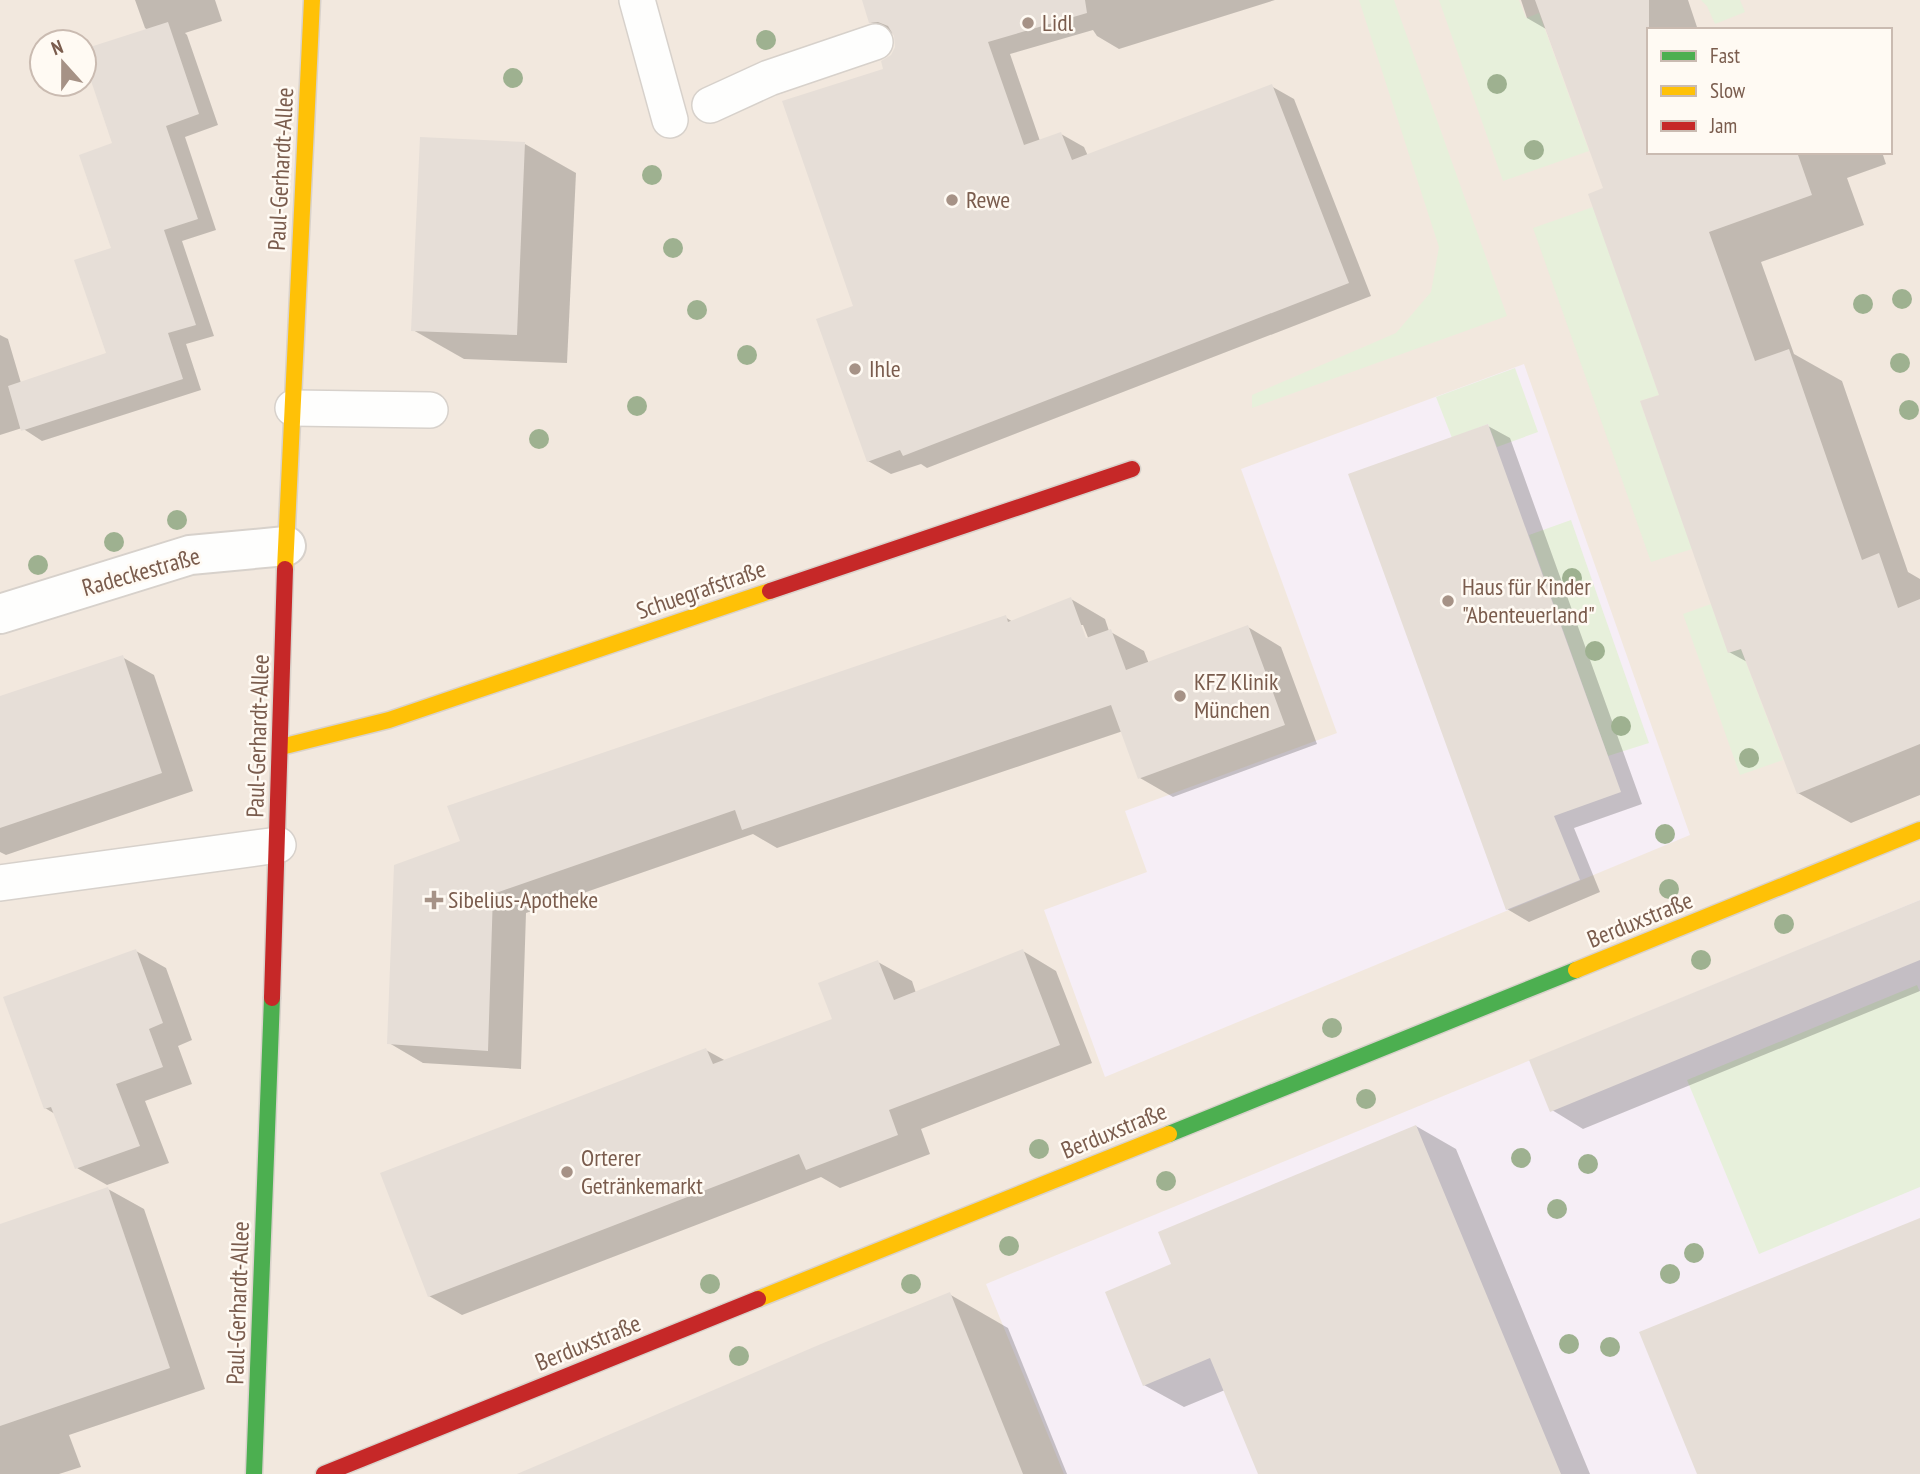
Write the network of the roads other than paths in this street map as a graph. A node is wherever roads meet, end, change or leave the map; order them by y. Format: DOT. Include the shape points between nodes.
graph roads {
  1 [pos="312,0"];
  2 [pos="637,0"];
  3 [pos="876,42"];
  4 [pos="710,105"];
  5 [pos="670,120"];
  6 [pos="293,408"];
  7 [pos="430,410"];
  8 [pos="1132,469"];
  9 [pos="286,546"];
  10 [pos="0,614"];
  11 [pos="282,747"];
  12 [pos="1920,830"];
  13 [pos="278,845"];
  14 [pos="0,883"];
  15 [pos="254,1474"];
  16 [pos="324,1474"];
  1 -- 6 [label="street, Paul-Gerhardt-Allee"];
  2 -- 5 [label="lane"];
  3 -- 4 [label="lane" via="769,78"];
  6 -- 7 [label="lane"];
  6 -- 9 [label="street, Paul-Gerhardt-Allee"];
  8 -- 11 [label="street, Schuegrafstraße" via="389,719"];
  9 -- 10 [label="street, Radeckestraße" via="190,555"];
  9 -- 11 [label="street, Paul-Gerhardt-Allee"];
  11 -- 13 [label="street, Paul-Gerhardt-Allee"];
  12 -- 16 [label="street, Berduxstraße"];
  13 -- 14 [label="lane"];
  13 -- 15 [label="street, Paul-Gerhardt-Allee"];
}
